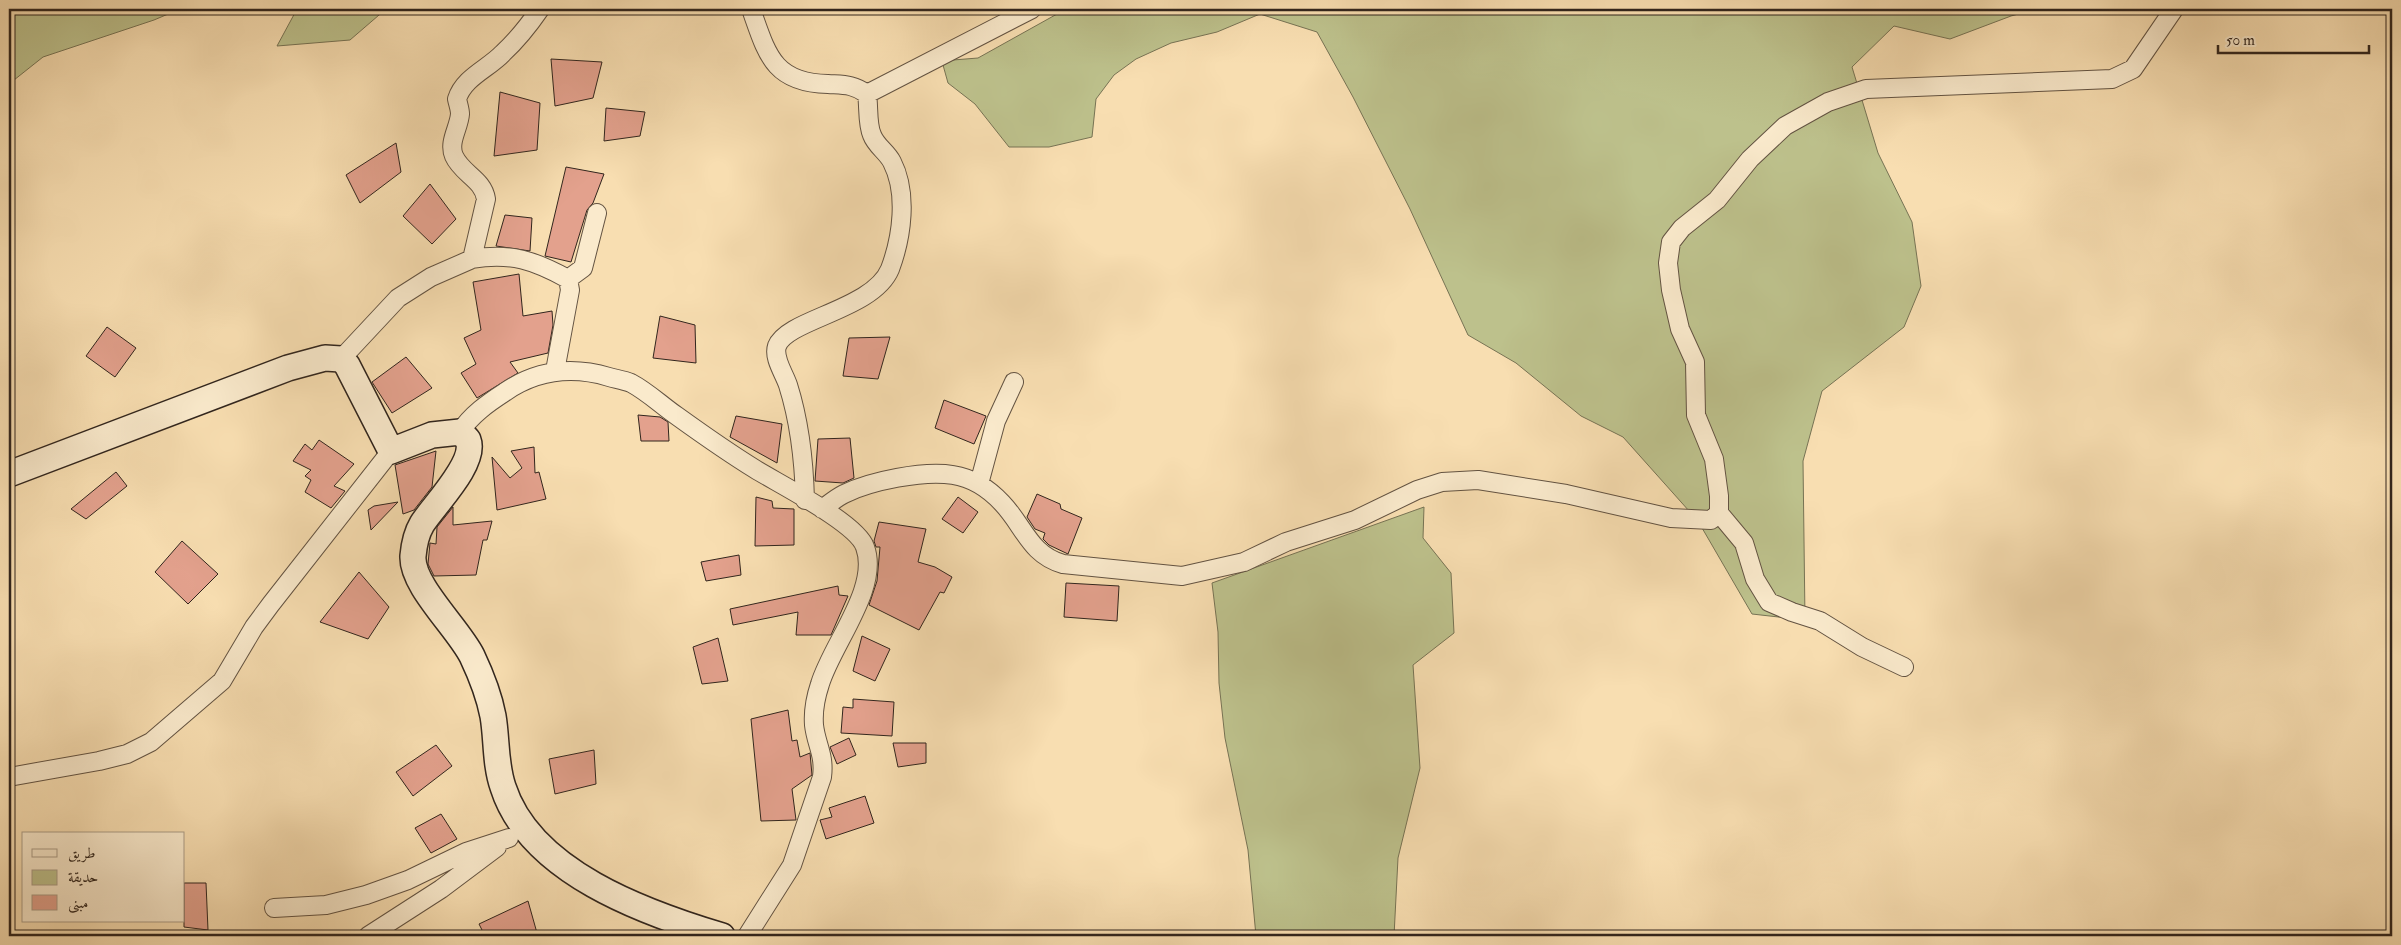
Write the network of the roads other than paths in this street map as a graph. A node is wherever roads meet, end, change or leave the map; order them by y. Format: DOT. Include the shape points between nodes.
graph roads {
  1 [pos="540,9"];
  2 [pos="751,9"];
  3 [pos="1032,9"];
  4 [pos="2174,9"];
  5 [pos="868,94"];
  6 [pos="597,213"];
  7 [pos="472,259"];
  8 [pos="568,279"];
  9 [pos="341,359"];
  10 [pos="555,371"];
  11 [pos="1014,382"];
  12 [pos="460,432"];
  13 [pos="391,451"];
  14 [pos="9,474"];
  15 [pos="978,484"];
  16 [pos="805,500"];
  17 [pos="822,509"];
  18 [pos="1719,514"];
  19 [pos="1904,667"];
  20 [pos="9,777"];
  21 [pos="515,831"];
  22 [pos="274,908"];
  23 [pos="368,936"];
  24 [pos="722,936"];
  25 [pos="747,936"];
  1 -- 7 [label="street" via="502,55 466,83 457,99 460,111 452,145 454,156 485,190 486,199"];
  2 -- 5 [label="street" via="769,54 776,66 788,76 804,82 848,84"];
  3 -- 5 [label="street"];
  4 -- 18 [label="street" via="2133,69 2112,79 1866,89 1828,102 1785,126 1750,159 1717,200 1682,228 1671,242 1668,263 1671,290 1680,329 1695,362 1696,415 1714,459 1720,496"];
  5 -- 16 [label="street" via="871,133 892,160 898,176 902,204 900,231 890,268 882,282 838,310 792,331 780,340 776,348 800,428"];
  6 -- 8 [label="street" via="583,268"];
  7 -- 8 [label="street" via="488,256 527,259"];
  7 -- 9 [label="street" via="431,277 398,298"];
  8 -- 10 [label="street" via="570,290"];
  9 -- 13 [label="street"];
  9 -- 14 [label="street" via="325,358 288,368"];
  10 -- 12 [label="street" via="535,375 512,387 467,421"];
  10 -- 16 [label="street" via="601,374 629,382"];
  11 -- 15 [label="street" via="996,421"];
  12 -- 13 [label="street" via="432,435"];
  12 -- 21 [label="street" via="468,440 466,460 422,524 414,541 413,560 416,574 429,597 471,654 487,689 502,787 515,816"];
  13 -- 20 [label="street" via="271,604 222,681 211,691 150,742 127,754 71,768"];
  15 -- 17 [label="street" via="952,475 899,477 870,483"];
  15 -- 18 [label="street" via="1002,503 1033,546 1048,560 1182,576 1244,562 1286,542 1356,520 1417,490 1442,482 1478,480 1566,494 1671,518 1711,520"];
  16 -- 17 [label="street"];
  17 -- 25 [label="street" via="851,527 864,544 868,555 868,575 820,684 814,726 824,763 802,837 781,886"];
  18 -- 19 [label="street" via="1744,543 1755,578 1769,602 1820,621 1862,647"];
  21 -- 22 [label="street" via="408,880 366,895 326,905"];
  21 -- 23 [label="street" via="441,889"];
  21 -- 24 [label="street" via="598,888 639,908"];
}
